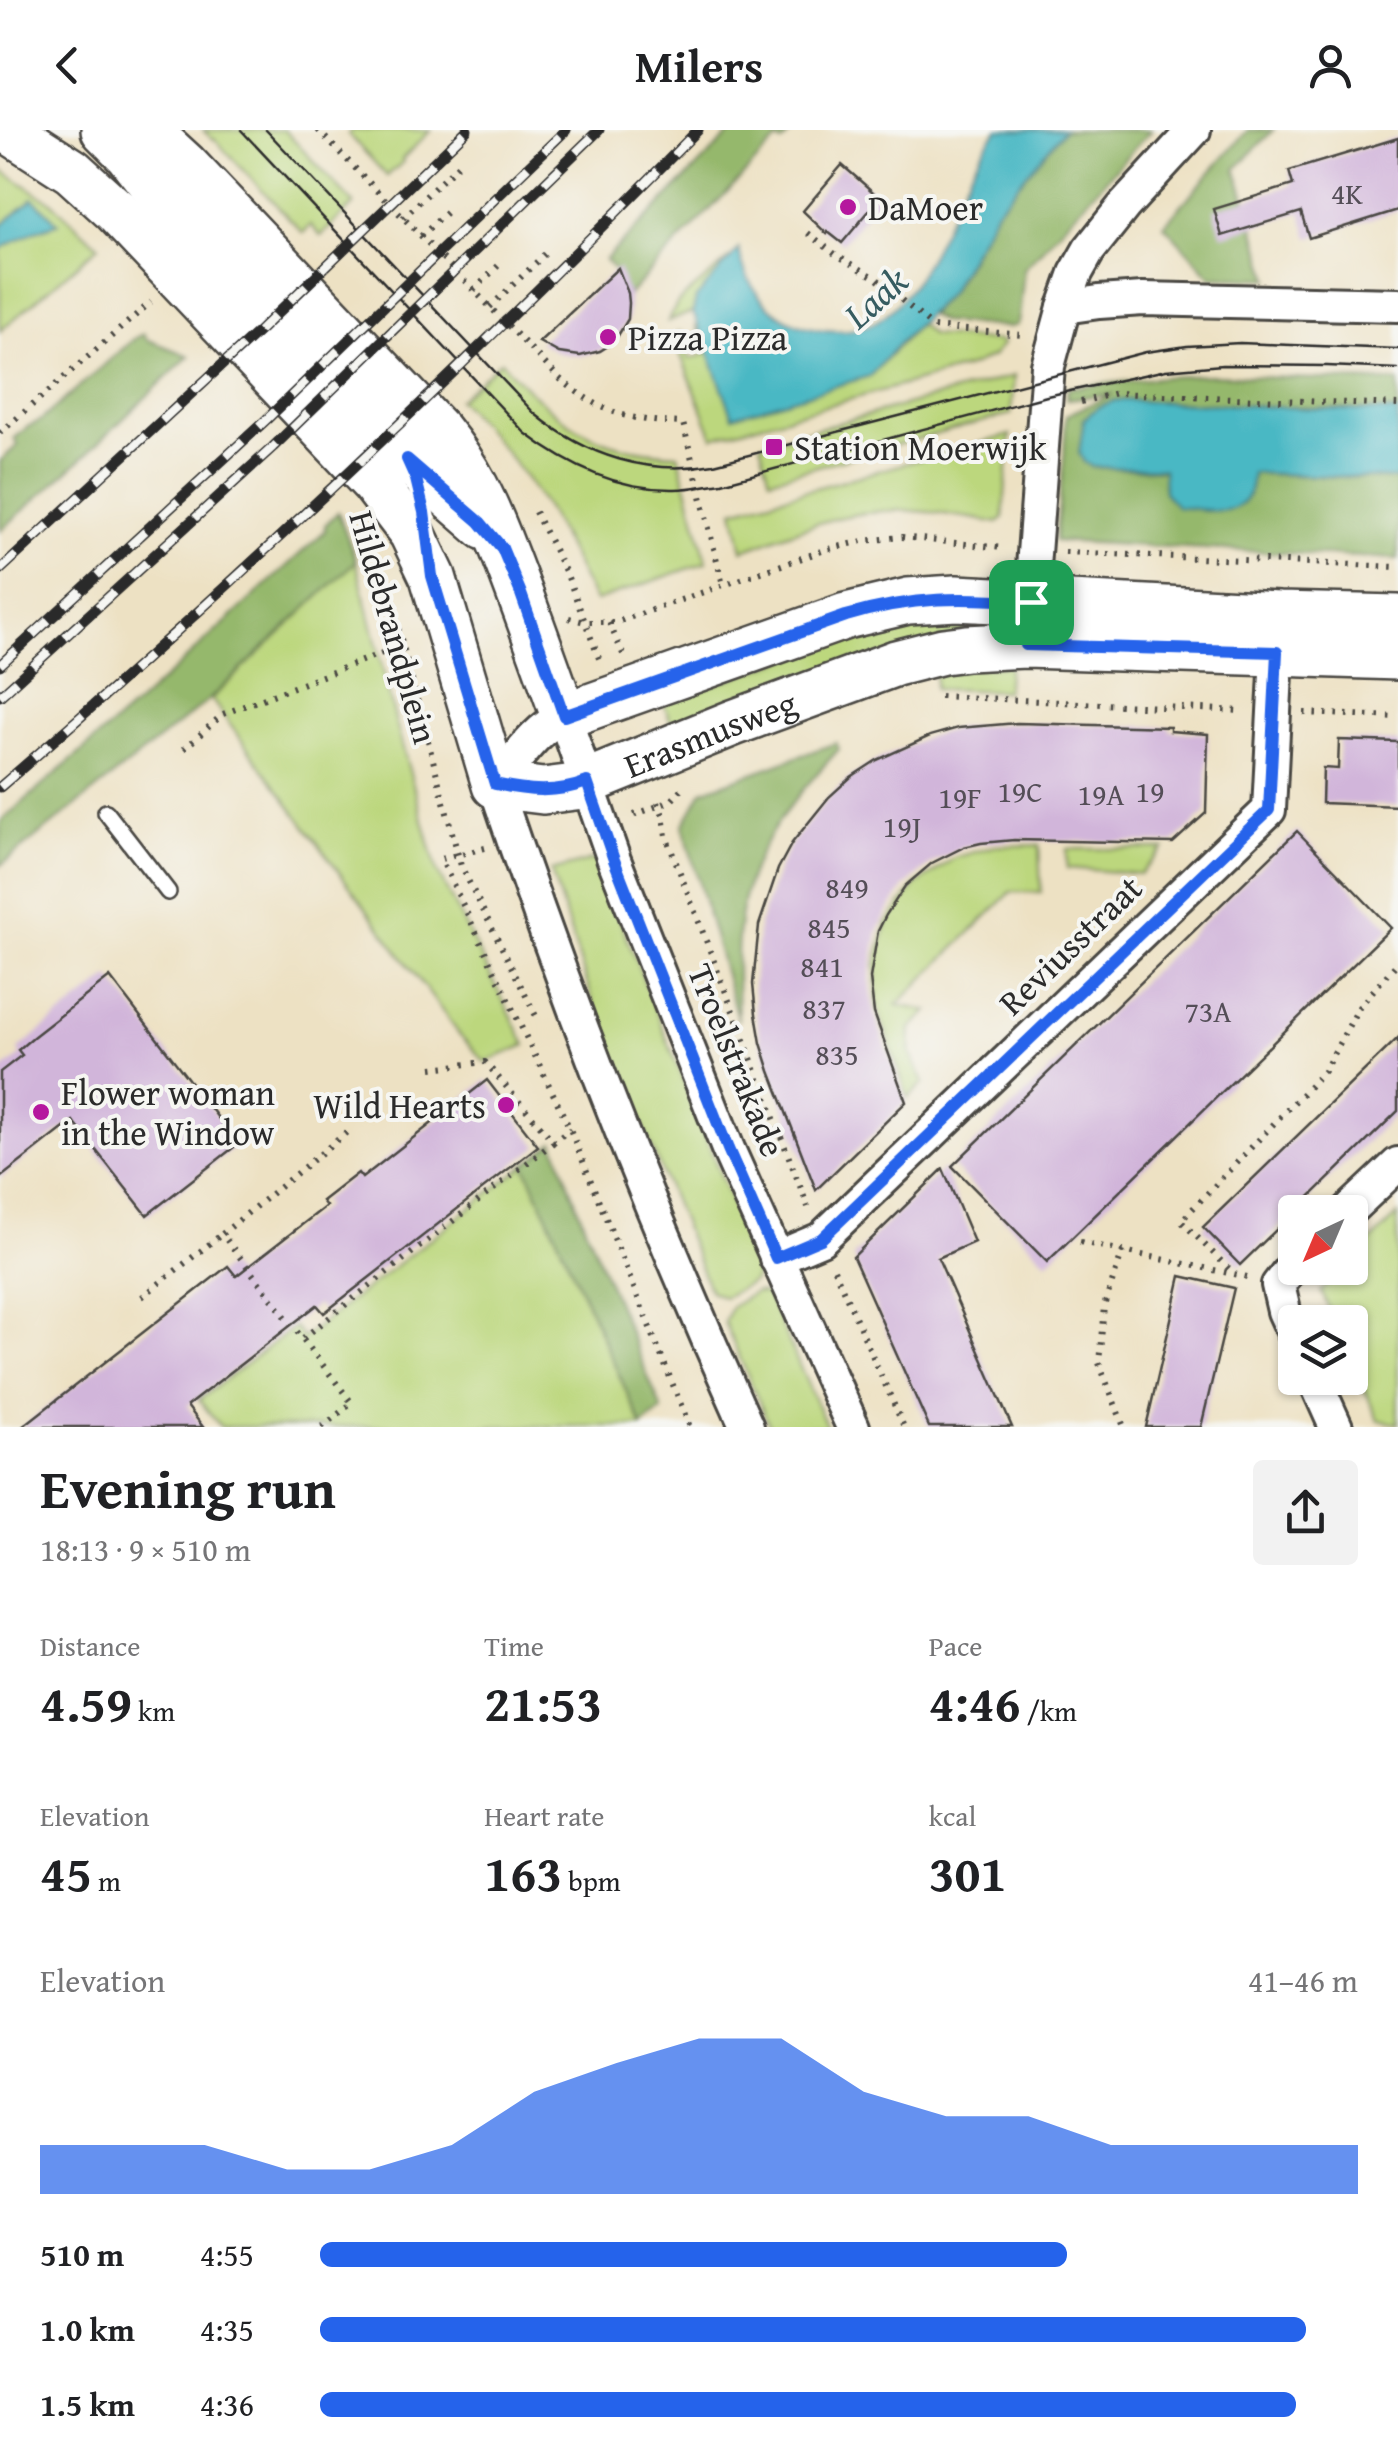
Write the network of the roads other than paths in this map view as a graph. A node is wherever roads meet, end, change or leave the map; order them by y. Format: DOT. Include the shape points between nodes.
graph roads {
  1 [pos="8,130"];
  2 [pos="66,130"];
  3 [pos="104,130"];
  4 [pos="147,130"];
  5 [pos="1194,130"];
  6 [pos="168,205"];
  7 [pos="1398,305"];
  8 [pos="1059,322"];
  9 [pos="407,459"];
  10 [pos="502,548"];
  11 [pos="432,576"];
  12 [pos="1398,618"];
  13 [pos="1029,623"];
  14 [pos="1278,634"];
  15 [pos="1398,657"];
  16 [pos="564,716"];
  17 [pos="587,782"];
  18 [pos="495,784"];
  19 [pos="106,812"];
  20 [pos="168,892"];
  21 [pos="1398,1164"];
  22 [pos="1365,1195"];
  23 [pos="776,1258"];
  24 [pos="1322,1395"];
  25 [pos="747,1427"];
  26 [pos="853,1427"];
  27 [pos="1336,1427"];
  1 -- 11 [label="main road, Hildebrandplein" via="72,171 374,483 412,533"];
  2 -- 6 [label="main road, Hildebrandplein"];
  3 -- 6 [label="main road, Hildebrandplein"];
  4 -- 10 [label="main road, Hildebrandplein" via="438,432 479,491"];
  5 -- 8 [label="street" via="1089,250"];
  6 -- 9 [label="main road, Hildebrandplein"];
  7 -- 8 [label="street" via="1143,299 1099,302"];
  8 -- 13 [label="street" via="1048,366"];
  9 -- 10 [label="main road, Hildebrandplein"];
  9 -- 11 [label="main road, Hildebrandplein" via="424,512"];
  10 -- 16 [label="main road, Hildebrandplein"];
  11 -- 18 [label="main road, Hildebrandplein"];
  12 -- 14 [label="main road, Erasmusweg"];
  13 -- 14 [label="main road, Erasmusweg"];
  13 -- 16 [label="main road, Erasmusweg" via="956,598 908,601"];
  13 -- 17 [label="main road, Erasmusweg" via="967,648 896,663"];
  14 -- 15 [label="main road, Erasmusweg"];
  14 -- 23 [label="street, Reviusstraat" via="1269,810 821,1239"];
  16 -- 17 [label="street, Troelstrakade"];
  16 -- 18 [label="street, Erasmusweg"];
  17 -- 18 [label="main road, Erasmusweg" via="544,791"];
  17 -- 23 [label="street, Troelstrakade"];
  18 -- 25 [label="street" via="650,1204"];
  19 -- 20 [label="lane"];
  21 -- 22 [label="street"];
  23 -- 26 [label="street, Troelstrakade"];
  24 -- 27 [label="street"];
}
